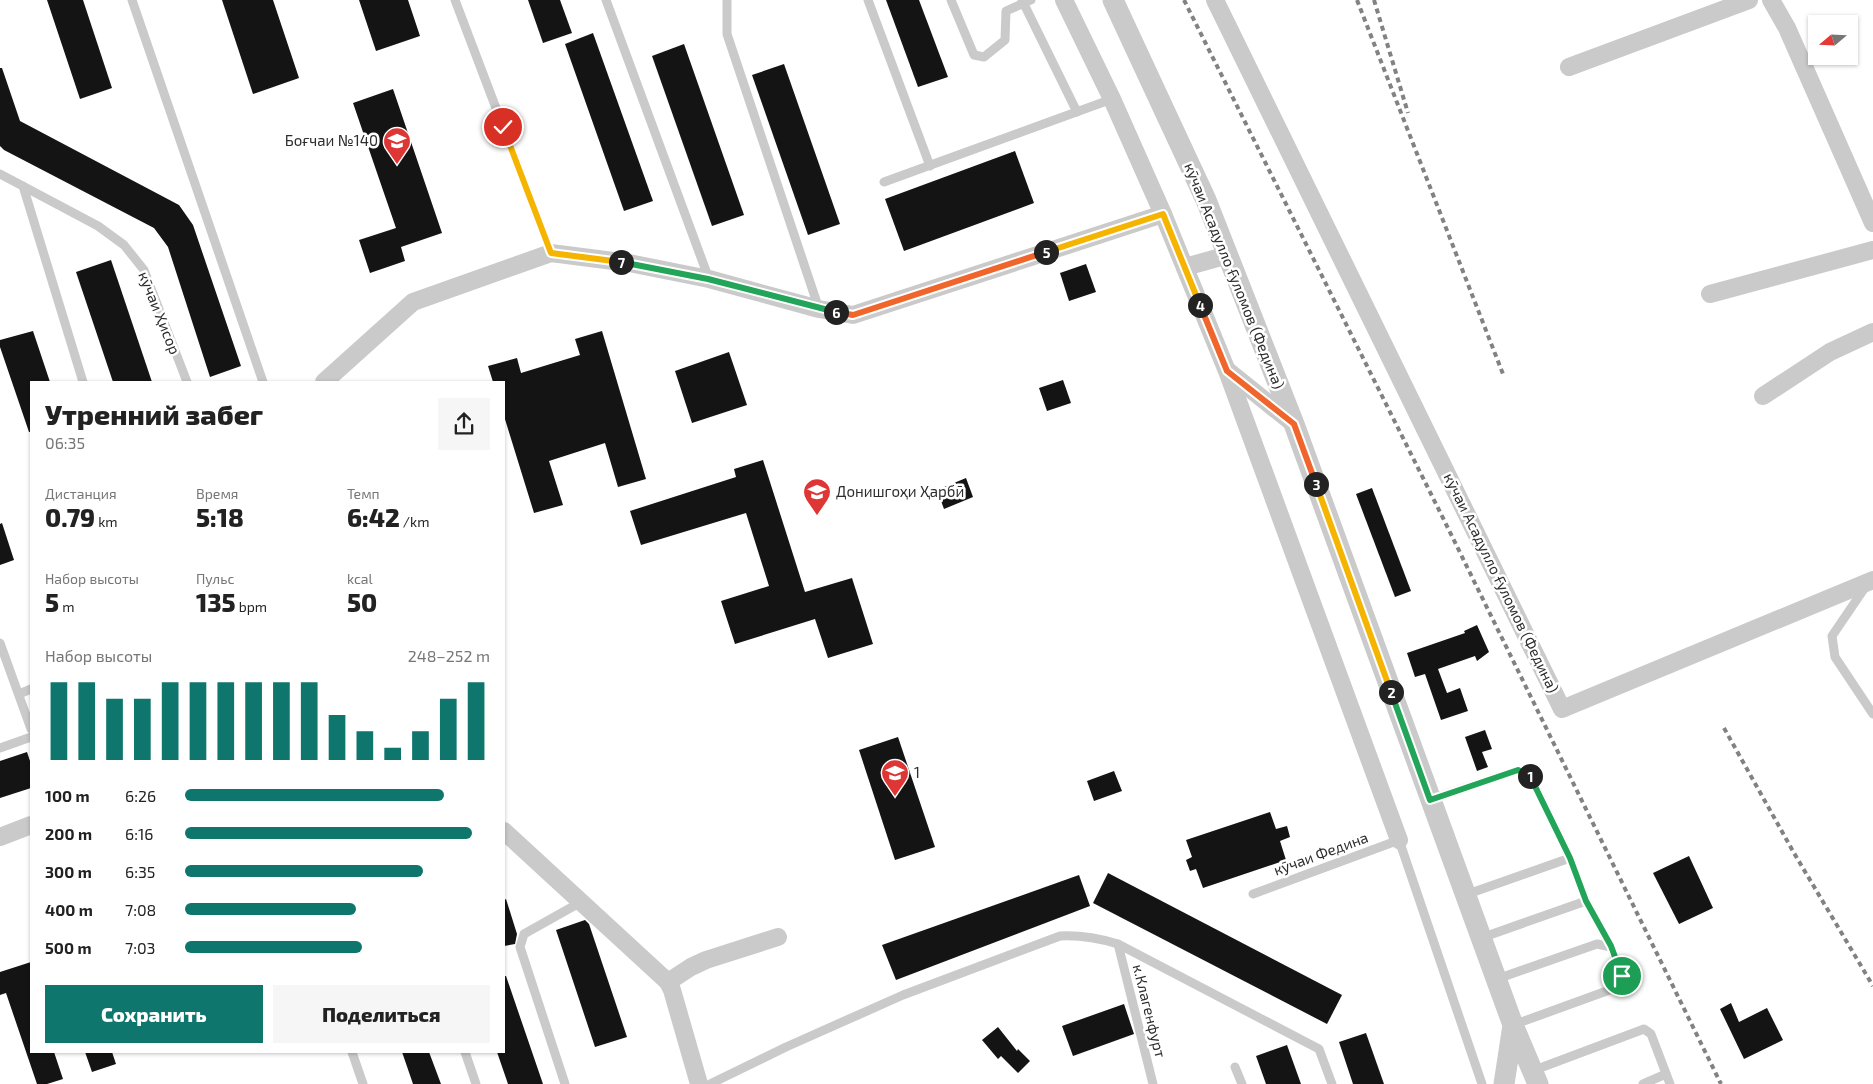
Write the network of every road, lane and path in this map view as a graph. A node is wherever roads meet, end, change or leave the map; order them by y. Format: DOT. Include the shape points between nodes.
graph roads {
  1 [pos="132,0"];
  2 [pos="455,0"];
  3 [pos="606,0"];
  4 [pos="727,0"];
  5 [pos="868,0"];
  6 [pos="951,0"];
  7 [pos="1064,0"];
  8 [pos="1113,0"];
  9 [pos="1215,0"];
  10 [pos="1749,0"];
  11 [pos="1771,0"];
  12 [pos="1025,1"];
  13 [pos="1568,67"];
  14 [pos="1112,99"];
  15 [pos="1076,112"];
  16 [pos="930,166"];
  17 [pos="0,174"];
  18 [pos="884,182"];
  19 [pos="23,186"];
  20 [pos="1163,214"];
  21 [pos="1873,223"];
  22 [pos="1873,250"];
  23 [pos="551,253"];
  24 [pos="1228,254"];
  25 [pos="1185,267"];
  26 [pos="708,279"];
  27 [pos="1710,294"];
  28 [pos="819,309"];
  29 [pos="1873,332"];
  30 [pos="1227,371"];
  31 [pos="83,381"];
  32 [pos="187,381"];
  33 [pos="263,381"];
  34 [pos="325,381"];
  35 [pos="1762,396"];
  36 [pos="1294,424"];
  37 [pos="1870,582"];
  38 [pos="0,643"];
  39 [pos="30,689"];
  40 [pos="19,694"];
  41 [pos="1873,714"];
  42 [pos="30,727"];
  43 [pos="30,737"];
  44 [pos="0,748"];
  45 [pos="1430,800"];
  46 [pos="30,825"];
  47 [pos="505,832"];
  48 [pos="0,836"];
  49 [pos="1399,840"];
  50 [pos="1570,858"];
  51 [pos="1253,894"];
  52 [pos="1465,895"];
  53 [pos="1586,901"];
  54 [pos="581,902"];
  55 [pos="778,937"];
  56 [pos="1481,938"];
  57 [pos="1118,944"];
  58 [pos="1611,946"];
  59 [pos="1496,980"];
  60 [pos="668,982"];
  61 [pos="1513,1025"];
  62 [pos="352,1053"];
  63 [pos="465,1053"];
  64 [pos="1235,1067"];
  65 [pos="1666,1074"];
  66 [pos="1535,1077"];
  67 [pos="363,1084"];
  68 [pos="476,1084"];
  69 [pos="565,1084"];
  70 [pos="699,1084"];
  71 [pos="710,1084"];
  72 [pos="1153,1084"];
  73 [pos="1242,1084"];
  74 [pos="1332,1084"];
  75 [pos="1482,1084"];
  76 [pos="1504,1084"];
  77 [pos="1643,1084"];
  78 [pos="1670,1084"];
  1 -- 33 [label="lane"];
  2 -- 23 [label="lane"];
  3 -- 26 [label="lane"];
  4 -- 28 [label="lane" via="726,34"];
  5 -- 16 [label="lane"];
  6 -- 12 [label="lane" via="974,55 984,57 1006,40 1006,12"];
  7 -- 14 [label="street"];
  8 -- 24 [label="street, кӯчаи Асадулло Ғуломов (Федина)"];
  9 -- 37 [label="street, кӯчаи Асадулло Ғуломов (Федина)" via="1562,709"];
  10 -- 13 [label="street"];
  11 -- 21 [label="street" via="1787,28"];
  12 -- 15 [label="lane"];
  14 -- 15 [label="lane"];
  14 -- 20 [label="street"];
  15 -- 16 [label="lane"];
  16 -- 18 [label="lane"];
  17 -- 19 [label="lane, кӯчаи Ҳисор"];
  19 -- 31 [label="lane"];
  19 -- 32 [label="lane, кӯчаи Ҳисор" via="98,226 124,245 144,270"];
  20 -- 25 [label="street"];
  20 -- 28 [label="street" via="853,315"];
  22 -- 27 [label="street"];
  23 -- 26 [label="street" via="629,263"];
  23 -- 34 [label="street" via="413,302"];
  24 -- 25 [label="street"];
  24 -- 36 [label="street, кӯчаи Асадулло Ғуломов (Федина)"];
  25 -- 30 [label="street"];
  26 -- 28 [label="street"];
  29 -- 35 [label="street" via="1830,352"];
  30 -- 36 [label="street"];
  30 -- 49 [label="street"];
  36 -- 45 [label="street, кӯчаи Асадулло Ғуломов (Федина)"];
  37 -- 41 [label="lane" via="1832,636 1834,657"];
  38 -- 40 [label="lane"];
  39 -- 40 [label="lane"];
  40 -- 42 [label="lane"];
  43 -- 44 [label="lane"];
  45 -- 50 [label="lane" via="1518,770 1530,775"];
  45 -- 52 [label="street, кӯчаи Асадулло Ғуломов (Федина)"];
  46 -- 48 [label="street"];
  47 -- 54 [label="street"];
  49 -- 51 [label="lane, кӯчаи Федина"];
  49 -- 75 [label="lane"];
  50 -- 52 [label="lane"];
  50 -- 53 [label="lane"];
  52 -- 56 [label="street, кӯчаи Асадулло Ғуломов (Федина)"];
  53 -- 56 [label="lane"];
  53 -- 58 [label="lane"];
  54 -- 60 [label="street"];
  54 -- 69 [label="lane" via="524,934 520,947"];
  55 -- 60 [label="street" via="691,966"];
  56 -- 59 [label="street, кӯчаи Асадулло Ғуломов (Федина)"];
  57 -- 71 [label="lane" via="1093,936 1060,936 903,995"];
  57 -- 72 [label="lane, к.Клагенфурт"];
  57 -- 74 [label="lane" via="1319,1049"];
  58 -- 59 [label="lane" via="1597,944"];
  58 -- 61 [label="lane" via="1622,976 1615,988"];
  59 -- 61 [label="street, кӯчаи Асадулло Ғуломов (Федина)"];
  60 -- 70 [label="street"];
  61 -- 66 [label="street, кӯчаи Асадулло Ғуломов (Федина)"];
  61 -- 76 [label="street, кӯчаи Асадулло Ғуломов (Федина)"];
  62 -- 67 [label="lane"];
  63 -- 68 [label="lane"];
  64 -- 73 [label="lane"];
  65 -- 66 [label="lane" via="1651,1034 1644,1029"];
  65 -- 77 [label="lane"];
  65 -- 78 [label="lane"];
}
